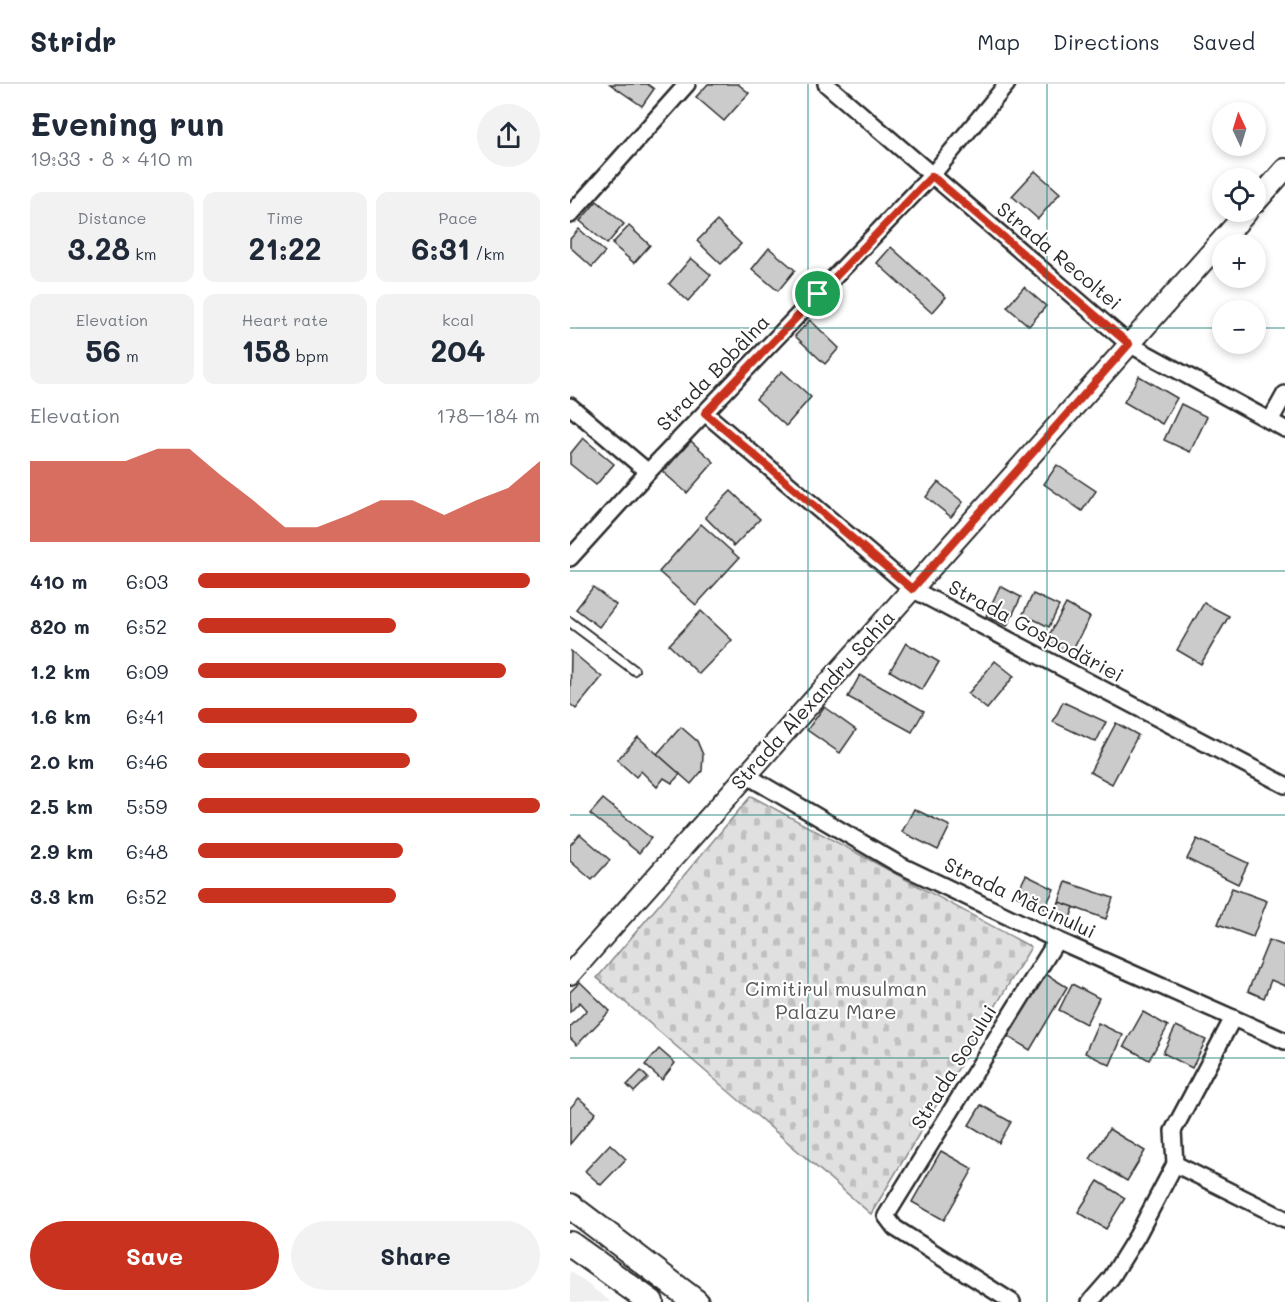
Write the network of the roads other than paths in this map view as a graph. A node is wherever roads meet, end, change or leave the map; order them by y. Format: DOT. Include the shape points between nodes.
graph roads {
  1 [pos="687,84"];
  2 [pos="826,84"];
  3 [pos="1007,84"];
  4 [pos="1285,169"];
  5 [pos="932,176"];
  6 [pos="1266,191"];
  7 [pos="570,215"];
  8 [pos="1238,222"];
  9 [pos="1129,344"];
  10 [pos="1285,394"];
  11 [pos="570,405"];
  12 [pos="705,413"];
  13 [pos="1270,421"];
  14 [pos="1285,429"];
  15 [pos="648,472"];
  16 [pos="570,558"];
  17 [pos="912,589"];
  18 [pos="570,622"];
  19 [pos="634,670"];
  20 [pos="747,775"];
  21 [pos="1285,785"];
  22 [pos="1057,940"];
  23 [pos="570,974"];
  24 [pos="1233,1018"];
  25 [pos="1285,1041"];
  26 [pos="1175,1164"];
  27 [pos="570,1206"];
  28 [pos="1285,1219"];
  29 [pos="570,1244"];
  30 [pos="651,1302"];
  31 [pos="696,1302"];
  32 [pos="1012,1302"];
  33 [pos="1090,1302"];
  1 -- 7 [label="street"];
  2 -- 5 [label="street, Strada Recoltei"];
  3 -- 5 [label="street, Strada Bobâlna"];
  4 -- 6 [label="street"];
  5 -- 9 [label="street, Strada Recoltei"];
  5 -- 12 [label="street, Strada Bobâlna"];
  8 -- 9 [label="street, Strada Alexandru Sahia"];
  9 -- 13 [label="street, Strada Recoltei"];
  9 -- 17 [label="street, Strada Alexandru Sahia"];
  10 -- 13 [label="street"];
  11 -- 15 [label="street"];
  12 -- 15 [label="street, Strada Bobâlna"];
  12 -- 17 [label="street, Strada Gospodăriei"];
  13 -- 14 [label="street, Strada Recoltei"];
  15 -- 16 [label="street, Strada Bobâlna"];
  17 -- 20 [label="street, Strada Alexandru Sahia"];
  17 -- 21 [label="street, Strada Gospodăriei"];
  18 -- 19 [label="lane"];
  20 -- 22 [label="street, Strada Măcinului" via="900,865"];
  20 -- 23 [label="street, Strada Alexandru Sahia"];
  22 -- 24 [label="street, Strada Măcinului"];
  22 -- 32 [label="street, Strada Socului" via="886,1216 895,1228"];
  24 -- 25 [label="street, Strada Măcinului"];
  24 -- 26 [label="street" via="1173,1131"];
  26 -- 28 [label="street"];
  26 -- 33 [label="street" via="1137,1236 1111,1278"];
  27 -- 31 [label="main road"];
  29 -- 30 [label="main road"];
}
